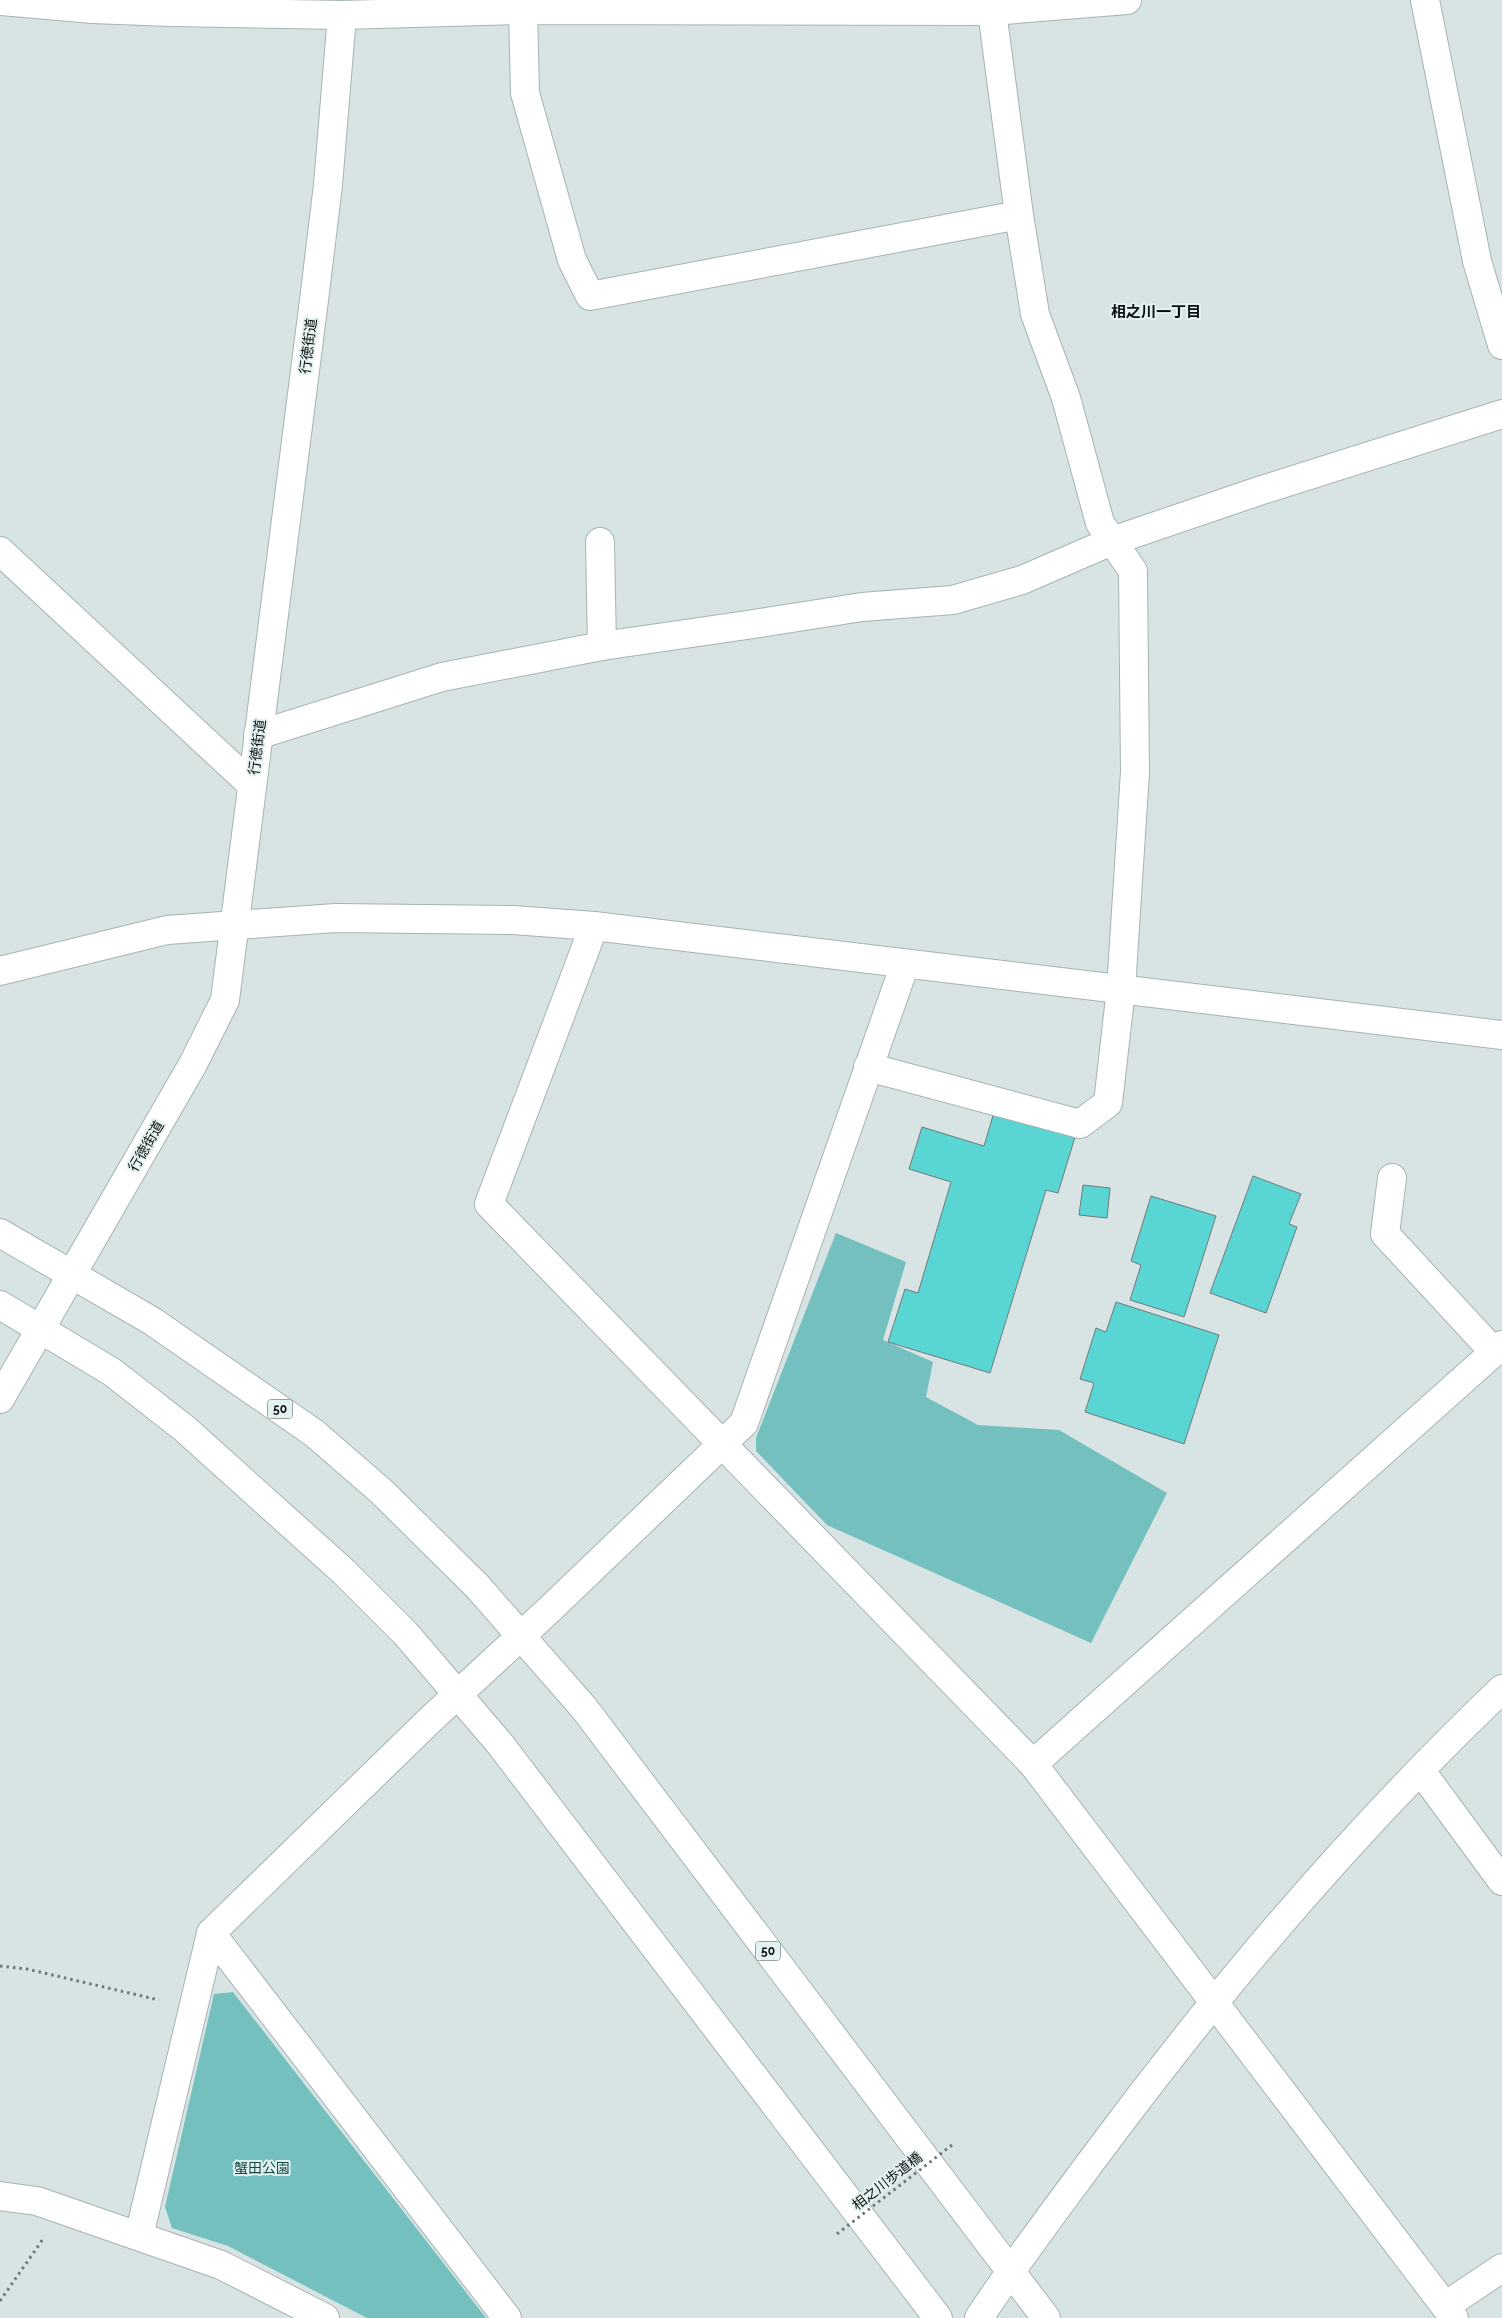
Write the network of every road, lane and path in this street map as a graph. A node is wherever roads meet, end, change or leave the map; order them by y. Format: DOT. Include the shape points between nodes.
graph roads {
  1 [pos="1126,0"];
  2 [pos="1425,0"];
  3 [pos="0,1"];
  4 [pos="939,6"];
  5 [pos="523,10"];
  6 [pos="992,11"];
  7 [pos="342,15"];
  8 [pos="1019,215"];
  9 [pos="1502,345"];
  10 [pos="1502,414"];
  11 [pos="1112,541"];
  12 [pos="600,542"];
  13 [pos="1,553"];
  14 [pos="602,646"];
  15 [pos="258,735"];
  16 [pos="252,785"];
  17 [pos="236,925"];
  18 [pos="594,926"];
  19 [pos="905,964"];
  20 [pos="0,971"];
  21 [pos="1121,989"];
  22 [pos="1502,1035"];
  23 [pos="868,1067"];
  24 [pos="1392,1178"];
  25 [pos="0,1234"];
  26 [pos="72,1275"];
  27 [pos="0,1305"];
  28 [pos="41,1328"];
  29 [pos="1498,1348"];
  30 [pos="0,1399"];
  31 [pos="723,1444"];
  32 [pos="521,1635"];
  33 [pos="1502,1689"];
  34 [pos="458,1693"];
  35 [pos="1033,1764"];
  36 [pos="1421,1771"];
  37 [pos="1502,1881"];
  38 [pos="211,1933"];
  39 [pos="0,1966"];
  40 [pos="1214,2002"];
  41 [pos="193,2008"];
  42 [pos="952,2145"];
  43 [pos="0,2196"];
  44 [pos="63,2209"];
  45 [pos="837,2234"];
  46 [pos="139,2236"];
  47 [pos="1502,2268"];
  48 [pos="1010,2270"];
  49 [pos="0,2301"];
  50 [pos="1450,2312"];
  51 [pos="325,2318"];
  52 [pos="507,2318"];
  53 [pos="938,2318"];
  54 [pos="979,2318"];
  55 [pos="1046,2318"];
  1 -- 6 [label="street"];
  2 -- 9 [label="street" via="1477,261"];
  3 -- 7 [label="street" via="160,12"];
  4 -- 5 [label="street"];
  4 -- 6 [label="street"];
  5 -- 7 [label="street"];
  5 -- 8 [label="street" via="525,93 572,260 590,296"];
  6 -- 8 [label="street"];
  7 -- 15 [label="street, 行徳街道" via="328,185"];
  8 -- 11 [label="street" via="1035,314 1066,398 1100,523"];
  10 -- 11 [label="street"];
  11 -- 14 [label="street" via="1022,580 953,600 862,607"];
  11 -- 21 [label="street" via="1134,571 1135,772"];
  12 -- 14 [label="street"];
  13 -- 16 [label="street"];
  14 -- 15 [label="street" via="442,677"];
  15 -- 16 [label="street, 行徳街道"];
  16 -- 17 [label="street, 行徳街道"];
  17 -- 18 [label="street" via="336,918 513,920"];
  17 -- 20 [label="street" via="168,930"];
  17 -- 26 [label="street, 行徳街道" via="225,1000 193,1064"];
  18 -- 19 [label="street"];
  18 -- 31 [label="street" via="490,1204"];
  19 -- 21 [label="street"];
  19 -- 23 [label="street"];
  21 -- 22 [label="street"];
  21 -- 23 [label="street" via="1108,1104 1080,1124"];
  23 -- 31 [label="street" via="744,1422"];
  24 -- 29 [label="street" via="1385,1234"];
  25 -- 26 [label="street, 50"];
  26 -- 28 [label="street, 行徳街道"];
  26 -- 32 [label="street, 50" via="152,1321 314,1433 382,1492 477,1586"];
  27 -- 28 [label="street"];
  28 -- 30 [label="street, 行徳街道"];
  28 -- 34 [label="street" via="112,1372 185,1428 240,1476 344,1572 406,1634"];
  29 -- 35 [label="street"];
  31 -- 32 [label="street"];
  31 -- 35 [label="street"];
  32 -- 34 [label="street"];
  32 -- 48 [label="street, 50" via="584,1708"];
  33 -- 36 [label="street"];
  34 -- 38 [label="street"];
  34 -- 53 [label="street"];
  35 -- 40 [label="street"];
  36 -- 37 [label="street"];
  36 -- 40 [label="street"];
  38 -- 41 [label="street"];
  38 -- 52 [label="street"];
  39 -- 41 [label="path" via="27,1969"];
  40 -- 48 [label="street" via="1152,2079"];
  40 -- 50 [label="street"];
  41 -- 46 [label="street"];
  42 -- 45 [label="path, 相之川歩道橋, bridge"];
  43 -- 44 [label="street" via="37,2201"];
  44 -- 46 [label="street"];
  44 -- 49 [label="path"];
  46 -- 51 [label="street" via="221,2265"];
  47 -- 50 [label="street"];
  48 -- 54 [label="street"];
  48 -- 55 [label="street, 50"];
}
